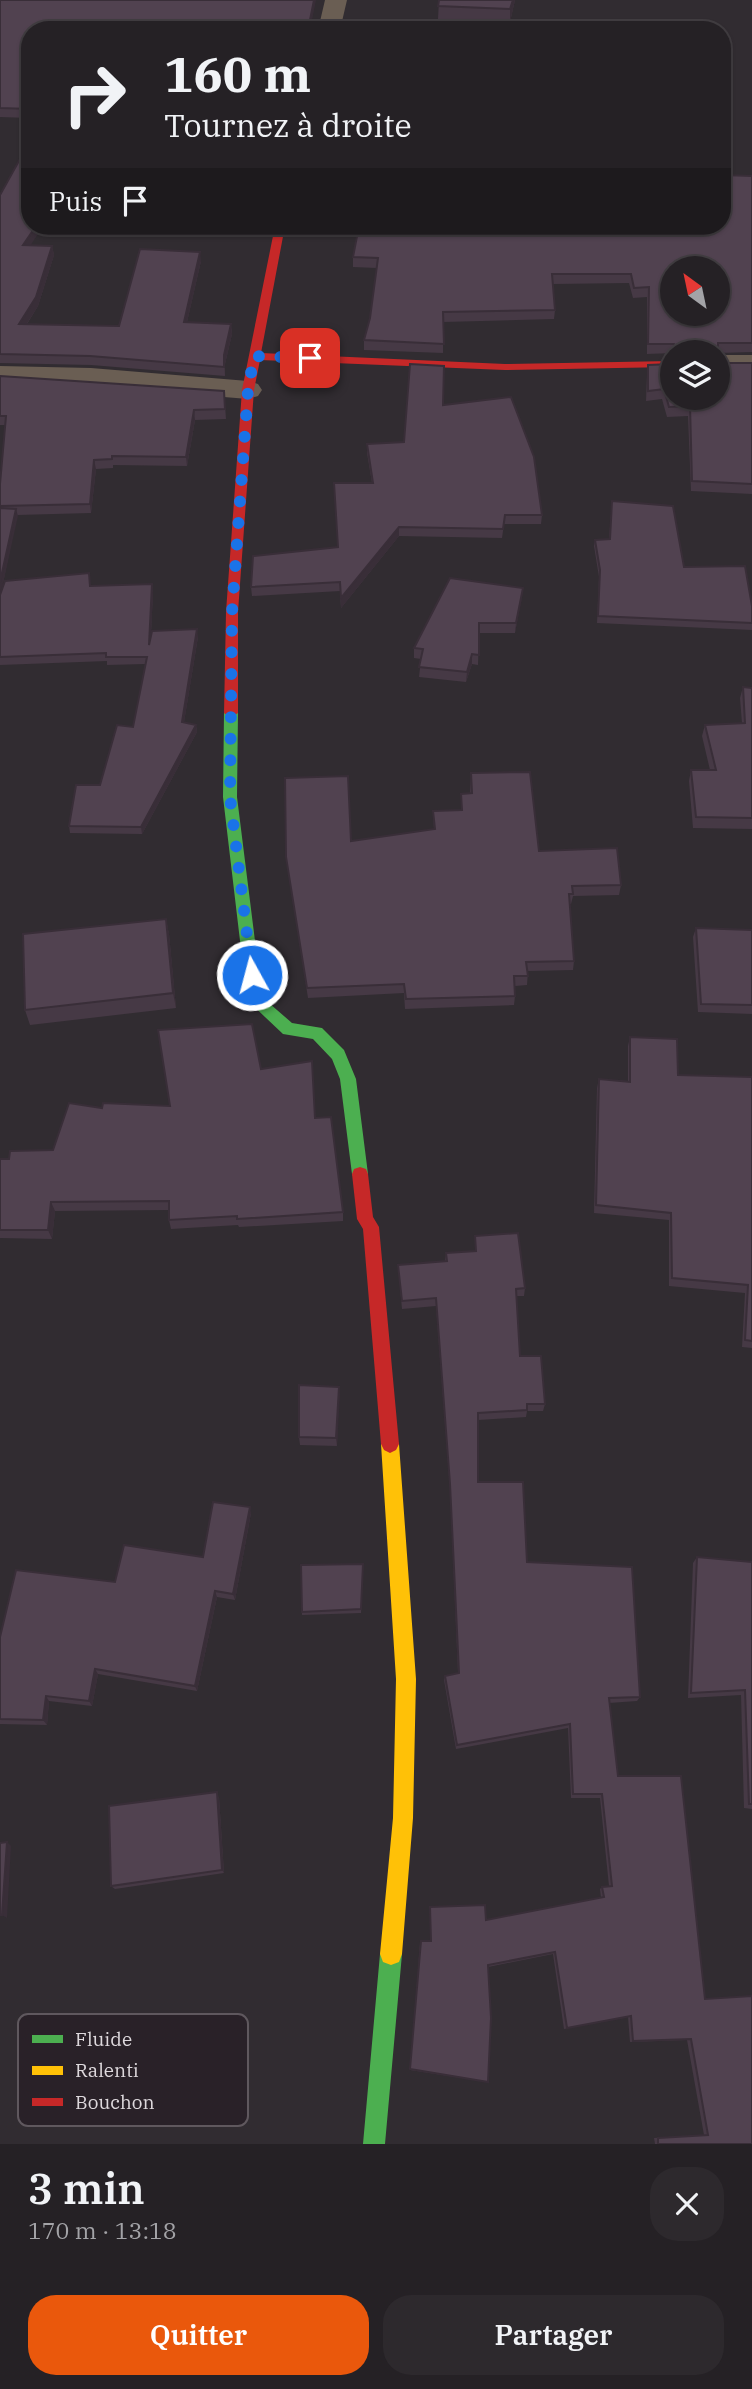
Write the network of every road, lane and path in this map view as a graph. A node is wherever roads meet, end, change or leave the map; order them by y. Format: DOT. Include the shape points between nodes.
graph roads {
  1 [pos="337,0"];
  2 [pos="331,21"];
  3 [pos="278,235"];
  4 [pos="254,356"];
  5 [pos="730,363"];
  6 [pos="752,363"];
  7 [pos="660,364"];
  8 [pos="0,374"];
  9 [pos="248,390"];
  10 [pos="374,2144"];
  1 -- 2 [label="street"];
  3 -- 4 [label="street"];
  4 -- 7 [label="street" via="505,367"];
  4 -- 9 [label="street"];
  5 -- 6 [label="street"];
  8 -- 9 [label="street"];
  9 -- 10 [label="street" via="232,612 230,797 255,1000 288,1029 317,1033 338,1055 348,1079 365,1219 370,1227 394,1484 406,1679 403,1818"];
}
